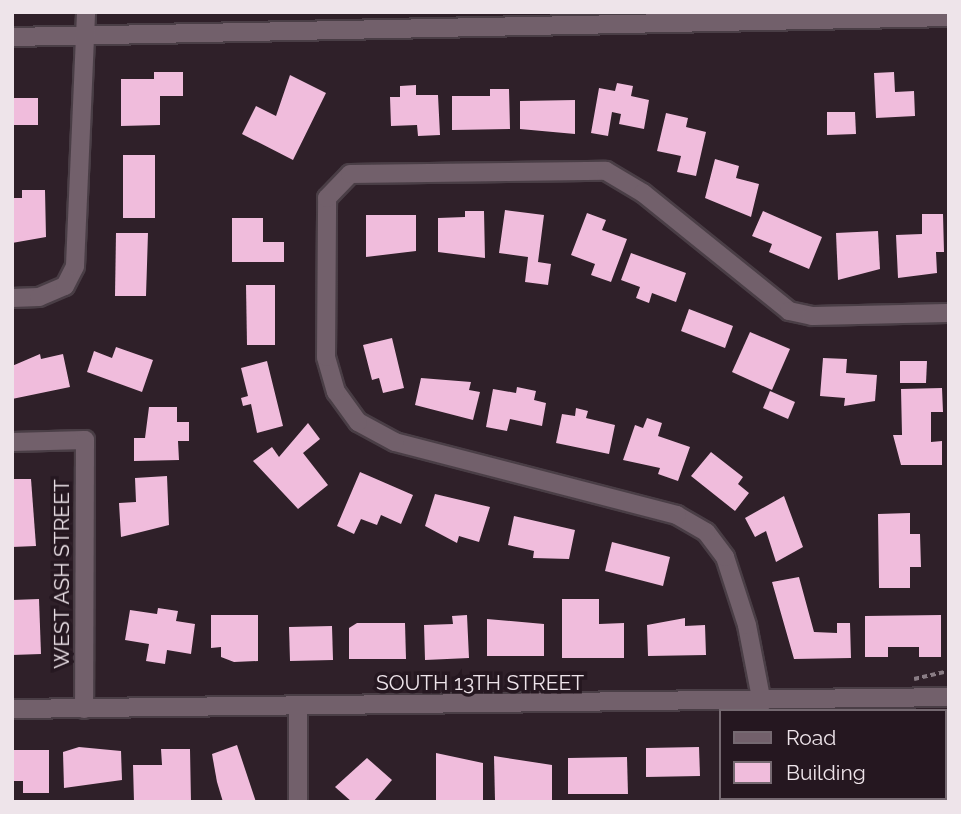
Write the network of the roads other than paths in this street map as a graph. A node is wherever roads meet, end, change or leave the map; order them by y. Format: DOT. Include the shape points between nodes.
graph roads {
  1 [pos="86,12"];
  2 [pos="949,16"];
  3 [pos="86,36"];
  4 [pos="12,37"];
  5 [pos="12,298"];
  6 [pos="949,313"];
  7 [pos="12,442"];
  8 [pos="949,697"];
  9 [pos="762,703"];
  10 [pos="867,704"];
  11 [pos="298,707"];
  12 [pos="12,709"];
  13 [pos="84,709"];
  14 [pos="298,802"];
  1 -- 3 [label="street"];
  2 -- 3 [label="street"];
  3 -- 4 [label="street"];
  3 -- 5 [label="street" via="75,266 65,286 39,298"];
  6 -- 9 [label="street" via="812,316 789,311 643,192 606,171 350,174 327,198 326,357 336,392 358,422 395,442 677,515 706,532 725,557 747,625"];
  7 -- 13 [label="street, WEST ASH STREET" via="85,440"];
  8 -- 10 [label="street, SOUTH 13TH STREET"];
  9 -- 10 [label="street, SOUTH 13TH STREET"];
  9 -- 11 [label="street, SOUTH 13TH STREET"];
  11 -- 13 [label="street, SOUTH 13TH STREET"];
  11 -- 14 [label="street"];
  12 -- 13 [label="street, SOUTH 13TH STREET"];
}
